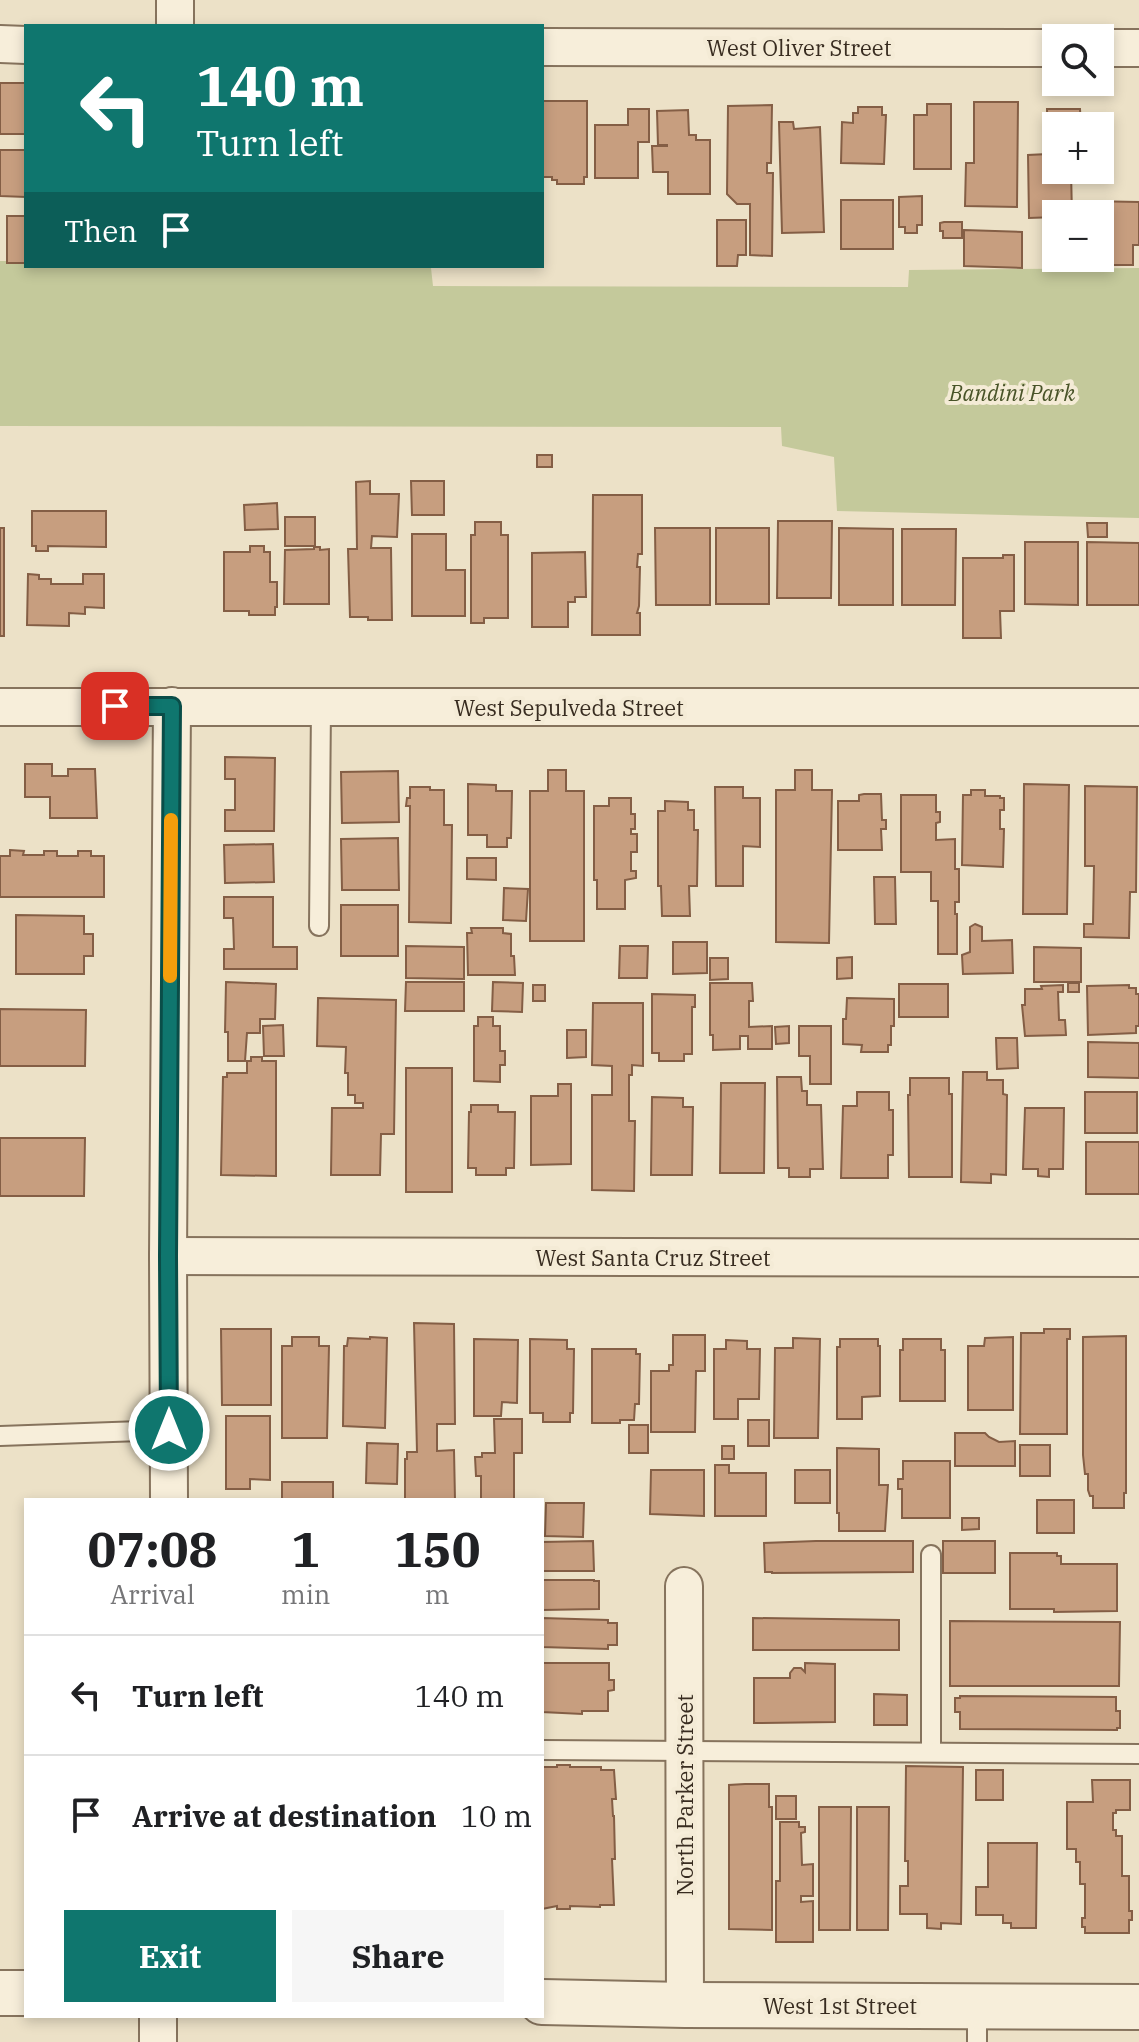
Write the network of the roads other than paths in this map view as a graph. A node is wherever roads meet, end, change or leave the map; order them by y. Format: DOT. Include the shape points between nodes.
graph roads {
  1 [pos="175,0"];
  2 [pos="175,24"];
  3 [pos="0,44"];
  4 [pos="24,45"];
  5 [pos="544,47"];
  6 [pos="1042,48"];
  7 [pos="1114,48"];
  8 [pos="1139,48"];
  9 [pos="172,706"];
  10 [pos="0,707"];
  11 [pos="321,707"];
  12 [pos="1139,707"];
  13 [pos="319,926"];
  14 [pos="168,1256"];
  15 [pos="1139,1258"];
  16 [pos="169,1430"];
  17 [pos="0,1436"];
  18 [pos="169,1498"];
  19 [pos="931,1555"];
  20 [pos="684,1586"];
  21 [pos="544,1750"];
  22 [pos="684,1751"];
  23 [pos="931,1752"];
  24 [pos="1139,1754"];
  25 [pos="0,1993"];
  26 [pos="24,1993"];
  27 [pos="544,2002"];
  28 [pos="685,2005"];
  29 [pos="1139,2007"];
  30 [pos="158,2018"];
  31 [pos="977,2024"];
  32 [pos="158,2042"];
  1 -- 2 [label="street"];
  3 -- 4 [label="street"];
  5 -- 6 [label="street, West Oliver Street"];
  7 -- 8 [label="street"];
  9 -- 10 [label="street, West Sepulveda Street"];
  9 -- 11 [label="street, West Sepulveda Street"];
  9 -- 14 [label="street"];
  11 -- 12 [label="street, West Sepulveda Street"];
  11 -- 13 [label="lane"];
  14 -- 15 [label="street, West Santa Cruz Street"];
  14 -- 16 [label="street"];
  16 -- 17 [label="lane"];
  16 -- 18 [label="street"];
  19 -- 23 [label="lane"];
  20 -- 22 [label="street, North Parker Street"];
  21 -- 22 [label="lane"];
  22 -- 23 [label="lane"];
  22 -- 28 [label="street, North Parker Street"];
  23 -- 24 [label="lane"];
  25 -- 26 [label="street"];
  27 -- 28 [label="street, West 1st Street"];
  28 -- 31 [label="street, West 1st Street"];
  29 -- 31 [label="street, West 1st Street"];
  30 -- 32 [label="street"];
}
